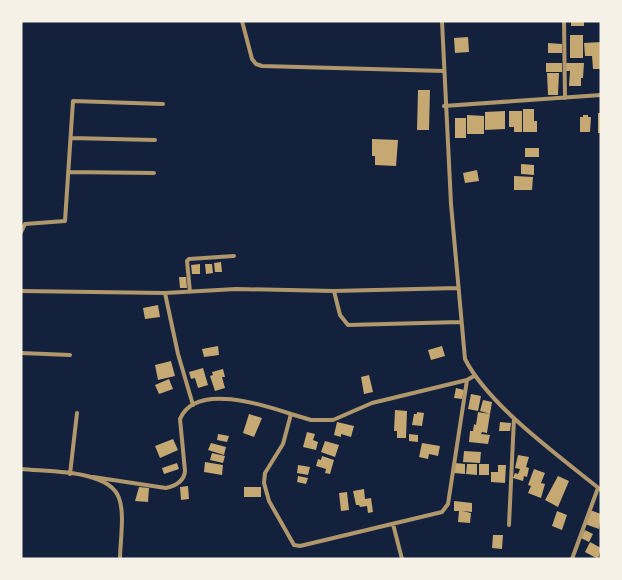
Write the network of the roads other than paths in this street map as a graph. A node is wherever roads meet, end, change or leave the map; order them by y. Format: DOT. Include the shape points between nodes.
graph roads {
  1 [pos="242,21"];
  2 [pos="442,21"];
  3 [pos="564,21"];
  4 [pos="444,71"];
  5 [pos="601,95"];
  6 [pos="565,98"];
  7 [pos="163,104"];
  8 [pos="444,106"];
  9 [pos="71,138"];
  10 [pos="155,140"];
  11 [pos="68,172"];
  12 [pos="154,174"];
  13 [pos="21,232"];
  14 [pos="234,256"];
  15 [pos="458,288"];
  16 [pos="21,291"];
  17 [pos="190,291"];
  18 [pos="334,291"];
  19 [pos="165,293"];
  20 [pos="460,322"];
  21 [pos="21,353"];
  22 [pos="70,355"];
  23 [pos="474,376"];
  24 [pos="467,380"];
  25 [pos="193,405"];
  26 [pos="77,413"];
  27 [pos="291,414"];
  28 [pos="514,417"];
  29 [pos="21,469"];
  30 [pos="70,474"];
  31 [pos="93,477"];
  32 [pos="600,489"];
  33 [pos="393,524"];
  34 [pos="509,525"];
  35 [pos="120,559"];
  36 [pos="402,559"];
  37 [pos="572,559"];
  1 -- 4 [label="street" via="252,59 262,66"];
  2 -- 4 [label="street"];
  3 -- 6 [label="street"];
  4 -- 8 [label="street"];
  5 -- 6 [label="street"];
  6 -- 8 [label="street"];
  7 -- 9 [label="street" via="73,101"];
  8 -- 15 [label="street"];
  9 -- 10 [label="street"];
  9 -- 11 [label="street"];
  11 -- 12 [label="street"];
  11 -- 13 [label="street" via="65,220 26,224"];
  14 -- 17 [label="street" via="189,259"];
  15 -- 18 [label="street"];
  15 -- 20 [label="street"];
  16 -- 19 [label="street"];
  17 -- 18 [label="street"];
  17 -- 19 [label="street"];
  18 -- 20 [label="street" via="340,315 348,324"];
  19 -- 25 [label="street"];
  20 -- 23 [label="street" via="465,359"];
  21 -- 22 [label="street"];
  23 -- 24 [label="street"];
  23 -- 28 [label="street"];
  24 -- 27 [label="street" via="372,403 333,420"];
  24 -- 33 [label="street" via="448,504 438,514"];
  25 -- 27 [label="street" via="209,400 242,400"];
  25 -- 31 [label="street" via="180,419 185,475 177,485 166,488"];
  26 -- 30 [label="street"];
  27 -- 33 [label="street" via="283,444 265,473 264,483 269,501 294,545"];
  28 -- 32 [label="street"];
  28 -- 34 [label="street"];
  29 -- 30 [label="street"];
  30 -- 31 [label="street"];
  31 -- 35 [label="street" via="107,482 119,497"];
  32 -- 37 [label="street"];
  33 -- 36 [label="street"];
}
